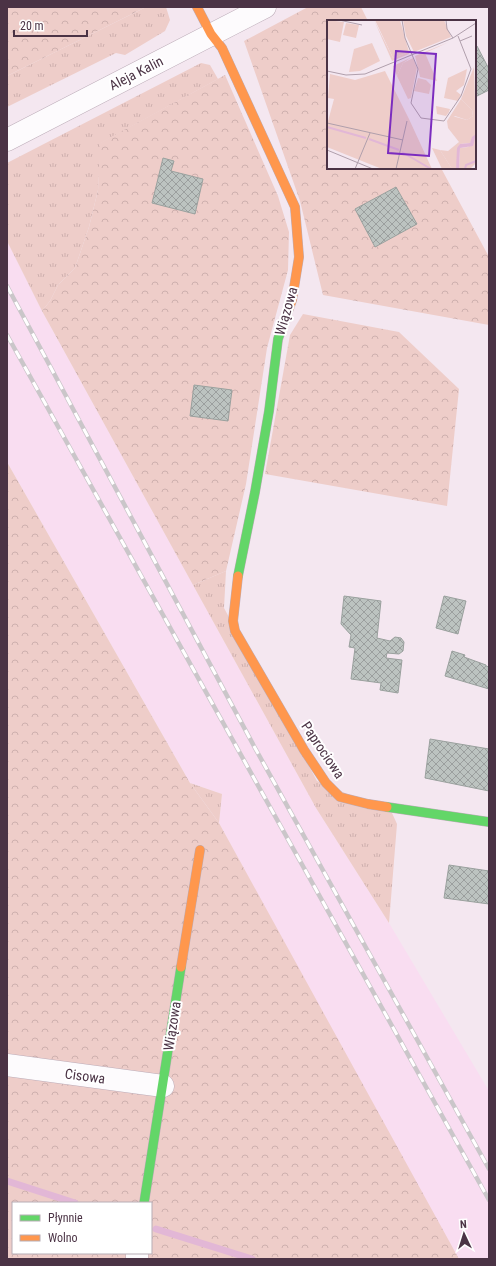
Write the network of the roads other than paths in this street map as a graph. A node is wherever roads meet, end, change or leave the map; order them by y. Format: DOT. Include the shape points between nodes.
graph roads {
  1 [pos="197,7"];
  2 [pos="265,7"];
  3 [pos="210,34"];
  4 [pos="7,140"];
  5 [pos="234,604"];
  6 [pos="489,822"];
  7 [pos="200,850"];
  8 [pos="7,1065"];
  9 [pos="163,1086"];
  10 [pos="144,1202"];
  1 -- 3 [label="street, Wiązowa"];
  2 -- 3 [label="street, Aleja Kalin"];
  3 -- 4 [label="street, Aleja Kalin"];
  3 -- 5 [label="street, Wiązowa" via="222,48 295,207 299,258 292,300 278,339 269,411"];
  5 -- 6 [label="street, Paprociowa" via="235,631 304,750 326,783 340,796 368,804"];
  7 -- 9 [label="street, Wiązowa"];
  8 -- 9 [label="street, Cisowa"];
  9 -- 10 [label="street, Wiązowa"];
}
